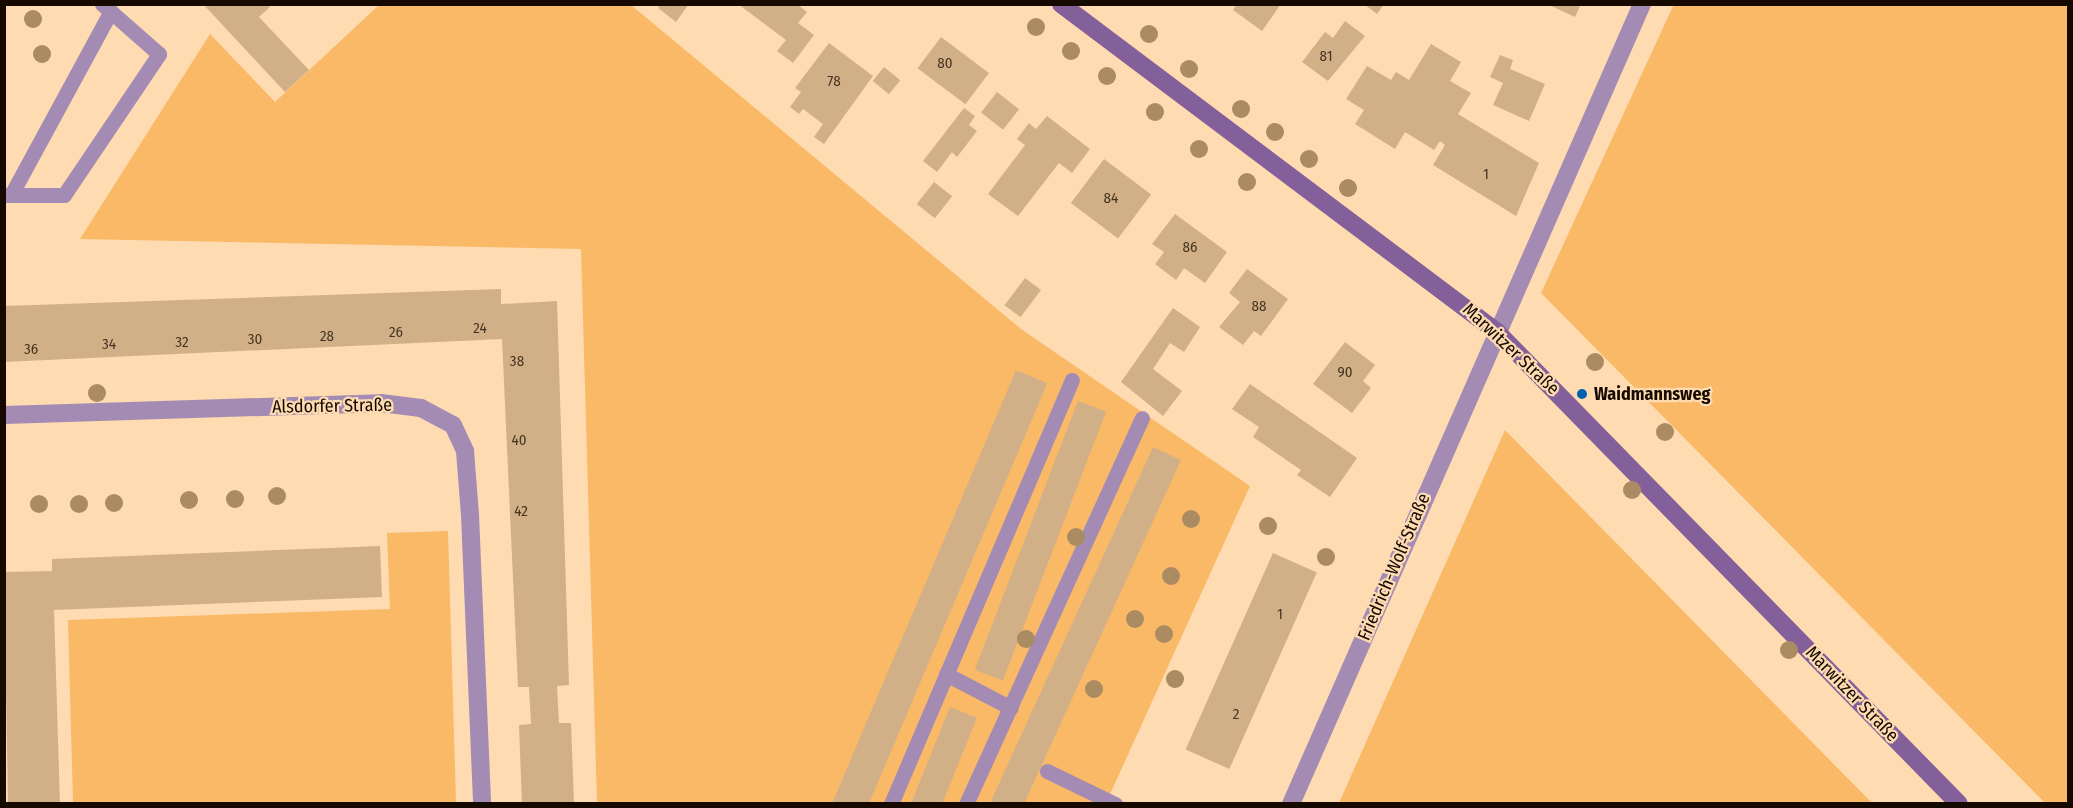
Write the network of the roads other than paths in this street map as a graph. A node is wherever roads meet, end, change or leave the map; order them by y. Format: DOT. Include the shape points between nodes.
graph roads {
  1 [pos="1061,4"];
  2 [pos="1642,4"];
  3 [pos="106,8"];
  4 [pos="8,195"];
  5 [pos="1497,332"];
  6 [pos="1071,380"];
  7 [pos="4,415"];
  8 [pos="1142,418"];
  9 [pos="946,674"];
  10 [pos="1011,708"];
  11 [pos="1047,771"];
  12 [pos="482,804"];
  13 [pos="891,804"];
  14 [pos="966,804"];
  15 [pos="1115,804"];
  16 [pos="1291,804"];
  17 [pos="1959,804"];
  1 -- 5 [label="main road, Marwitzer Straße"];
  2 -- 5 [label="street"];
  3 -- 4 [label="lane"];
  3 -- 4 [label="lane" via="159,54 64,195"];
  5 -- 16 [label="street, Friedrich-Wolf-Straße"];
  5 -- 17 [label="main road, Marwitzer Straße"];
  6 -- 9 [label="lane"];
  7 -- 12 [label="street, Alsdorfer Straße" via="381,403 422,408 453,425 465,451 470,515"];
  8 -- 10 [label="lane"];
  9 -- 10 [label="lane"];
  9 -- 13 [label="lane"];
  10 -- 14 [label="lane"];
  11 -- 15 [label="lane"];
}
